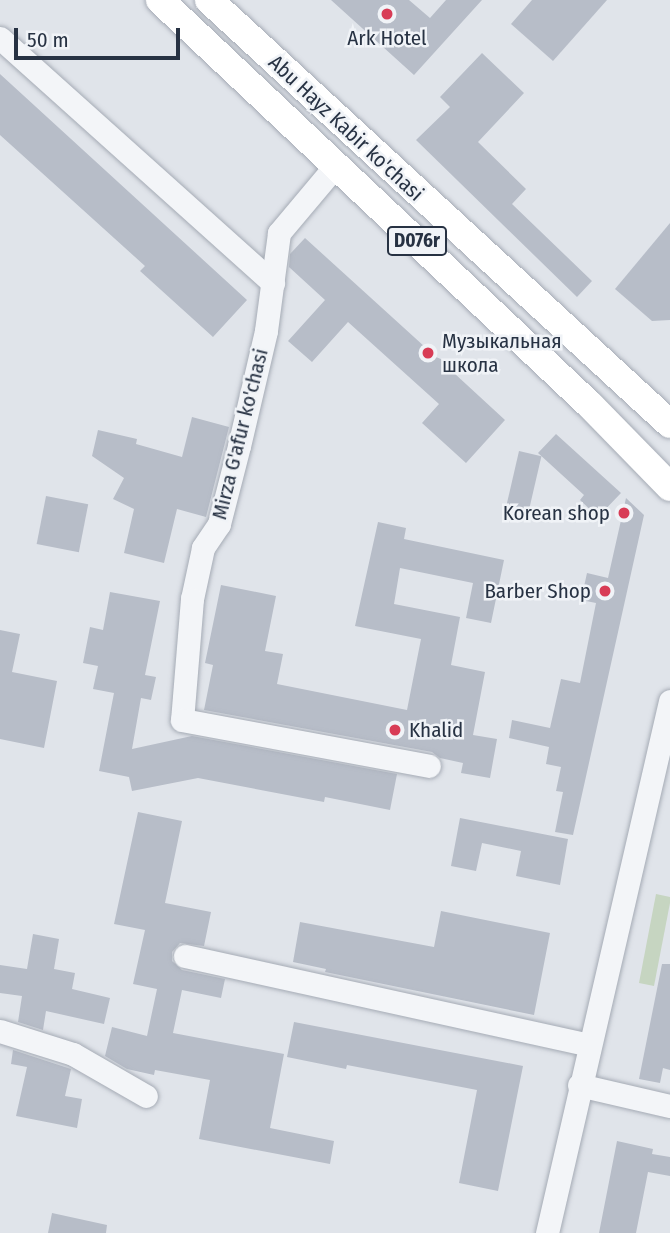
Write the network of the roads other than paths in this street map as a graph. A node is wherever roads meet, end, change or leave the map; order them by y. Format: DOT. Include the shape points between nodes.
graph roads {
  1 [pos="160,0"];
  2 [pos="209,0"];
  3 [pos="0,38"];
  4 [pos="336,165"];
  5 [pos="273,283"];
  6 [pos="622,381"];
  7 [pos="670,396"];
  8 [pos="670,424"];
  9 [pos="670,487"];
  10 [pos="670,701"];
  11 [pos="429,766"];
  12 [pos="185,956"];
  13 [pos="0,1031"];
  14 [pos="589,1045"];
  15 [pos="579,1085"];
  16 [pos="146,1096"];
  17 [pos="670,1106"];
  18 [pos="547,1233"];
  1 -- 4 [label="main road, Abu Hayz Kabir ko'chasi / D076r"];
  2 -- 6 [label="main road, Abu Hayz Kabir ko'chasi / D076r"];
  3 -- 5 [label="street"];
  4 -- 5 [label="street, Mirza G'afur ko'chasi" via="279,233"];
  4 -- 9 [label="main road, Abu Hayz Kabir ko'chasi / D076r" via="582,397"];
  5 -- 11 [label="street, Mirza G'afur ko'chasi" via="266,331 219,524 203,548 192,598 182,720"];
  6 -- 7 [label="main road, D076r"];
  6 -- 8 [label="main road, Abu Hayz Kabir ko'chasi / D076r"];
  10 -- 14 [label="street"];
  12 -- 14 [label="street"];
  13 -- 16 [label="street" via="73,1054"];
  14 -- 15 [label="street"];
  15 -- 17 [label="street"];
  15 -- 18 [label="street"];
}
